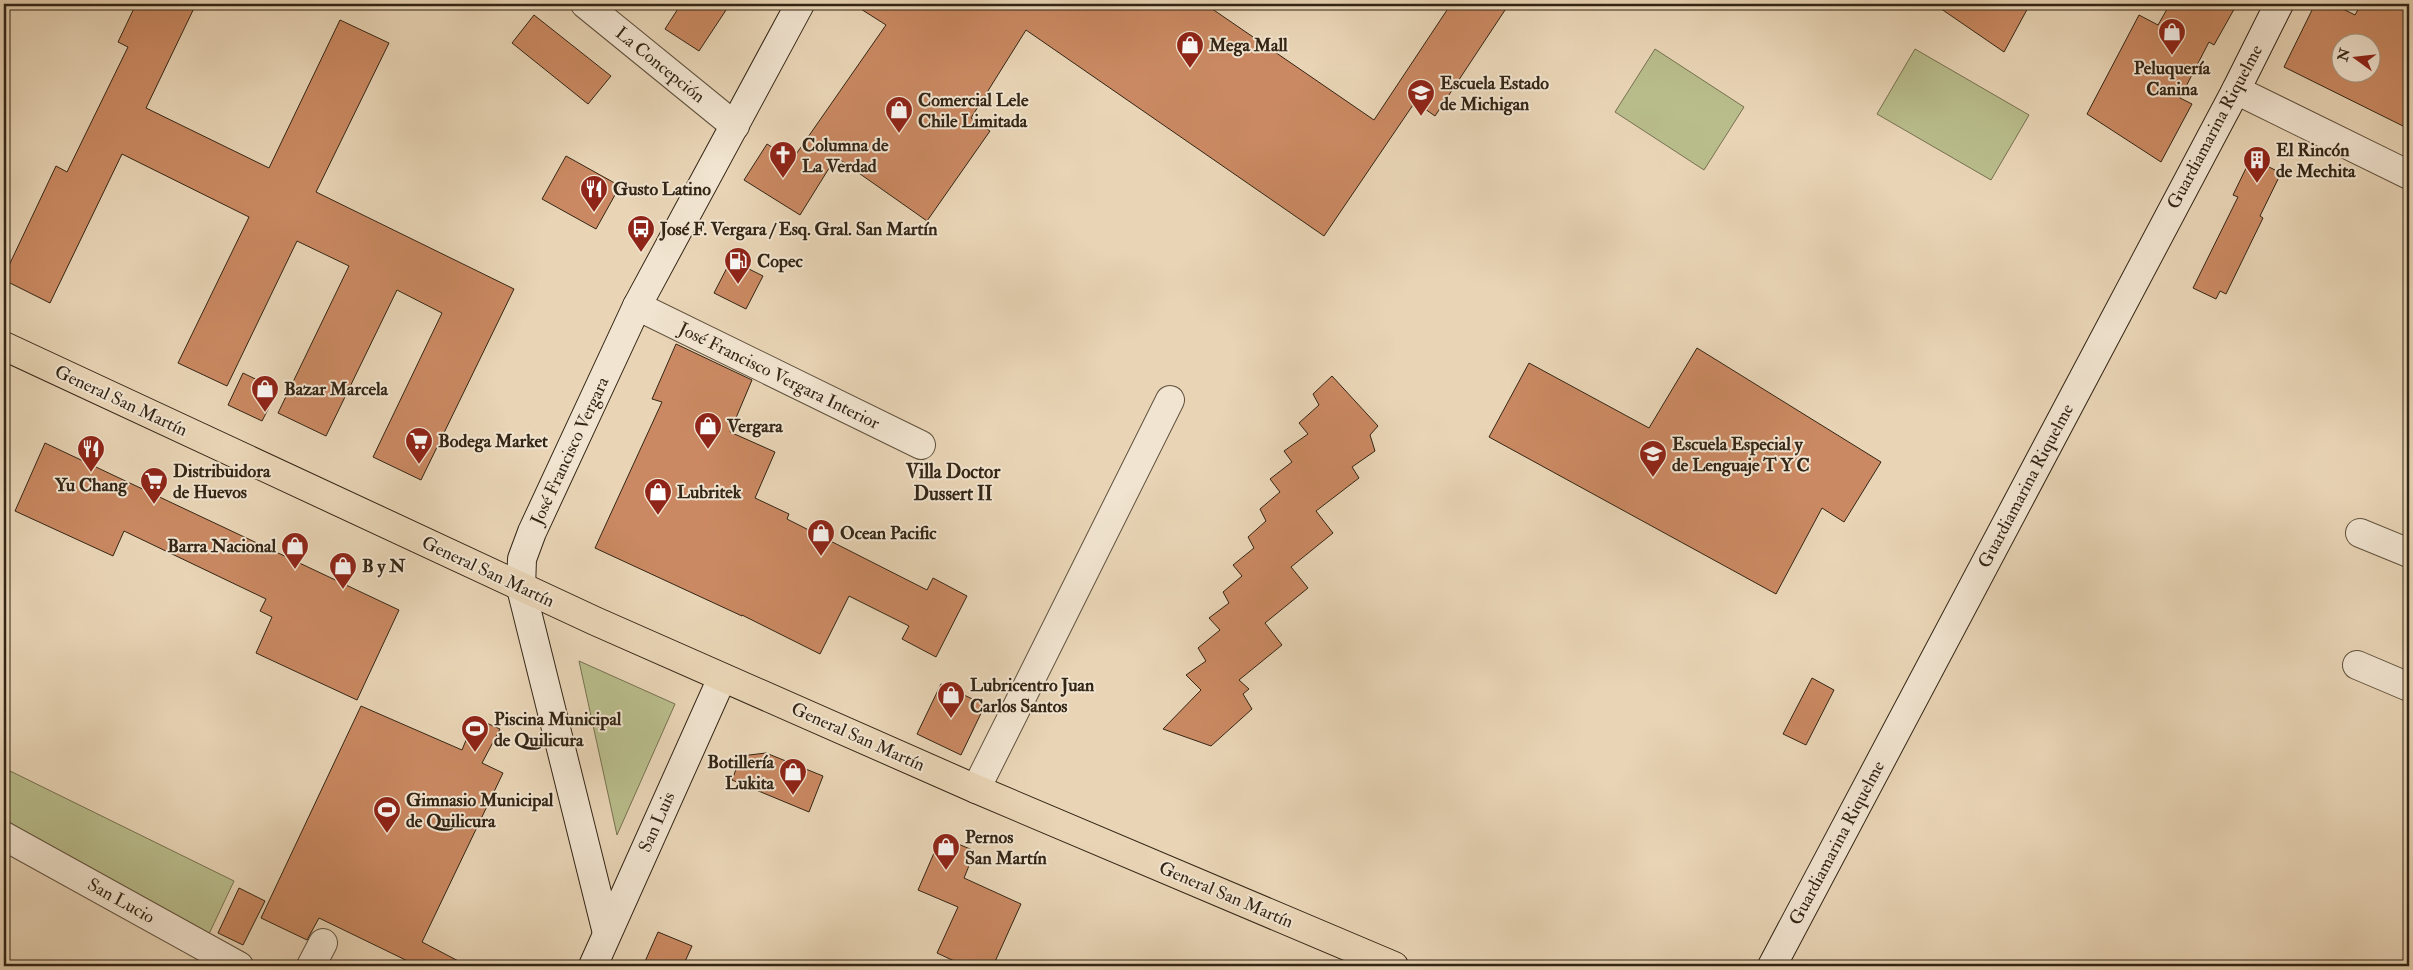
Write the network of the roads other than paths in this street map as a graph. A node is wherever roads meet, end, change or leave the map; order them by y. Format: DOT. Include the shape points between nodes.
graph roads {
  1 [pos="585,4"];
  2 [pos="800,4"];
  3 [pos="2279,4"];
  4 [pos="2236,90"];
  5 [pos="735,126"];
  6 [pos="2409,175"];
  7 [pos="637,306"];
  8 [pos="4,346"];
  9 [pos="1170,400"];
  10 [pos="921,445"];
  11 [pos="2360,534"];
  12 [pos="2409,553"];
  13 [pos="521,588"];
  14 [pos="2357,665"];
  15 [pos="722,678"];
  16 [pos="2409,687"];
  17 [pos="976,789"];
  18 [pos="4,836"];
  19 [pos="607,934"];
  20 [pos="239,966"];
  21 [pos="593,966"];
  22 [pos="1394,966"];
  23 [pos="1772,966"];
  1 -- 5 [label="street, La Concepción"];
  2 -- 5 [label="street, José Francisco Vergara"];
  3 -- 4 [label="street, Guardiamarina Riquelme"];
  4 -- 6 [label="street"];
  4 -- 23 [label="street, Guardiamarina Riquelme"];
  5 -- 7 [label="street, José Francisco Vergara"];
  7 -- 10 [label="street, José Francisco Vergara Interior"];
  7 -- 13 [label="street, José Francisco Vergara" via="532,532 522,559"];
  8 -- 13 [label="main road, General San Martín"];
  9 -- 17 [label="street"];
  11 -- 12 [label="street"];
  13 -- 15 [label="main road, General San Martín"];
  13 -- 19 [label="street, José Francisco Vergara"];
  14 -- 16 [label="street"];
  15 -- 17 [label="main road, General San Martín"];
  15 -- 19 [label="street, San Luis"];
  17 -- 22 [label="main road, General San Martín"];
  18 -- 20 [label="street, San Lucio"];
  19 -- 21 [label="street, San Luis"];
}
